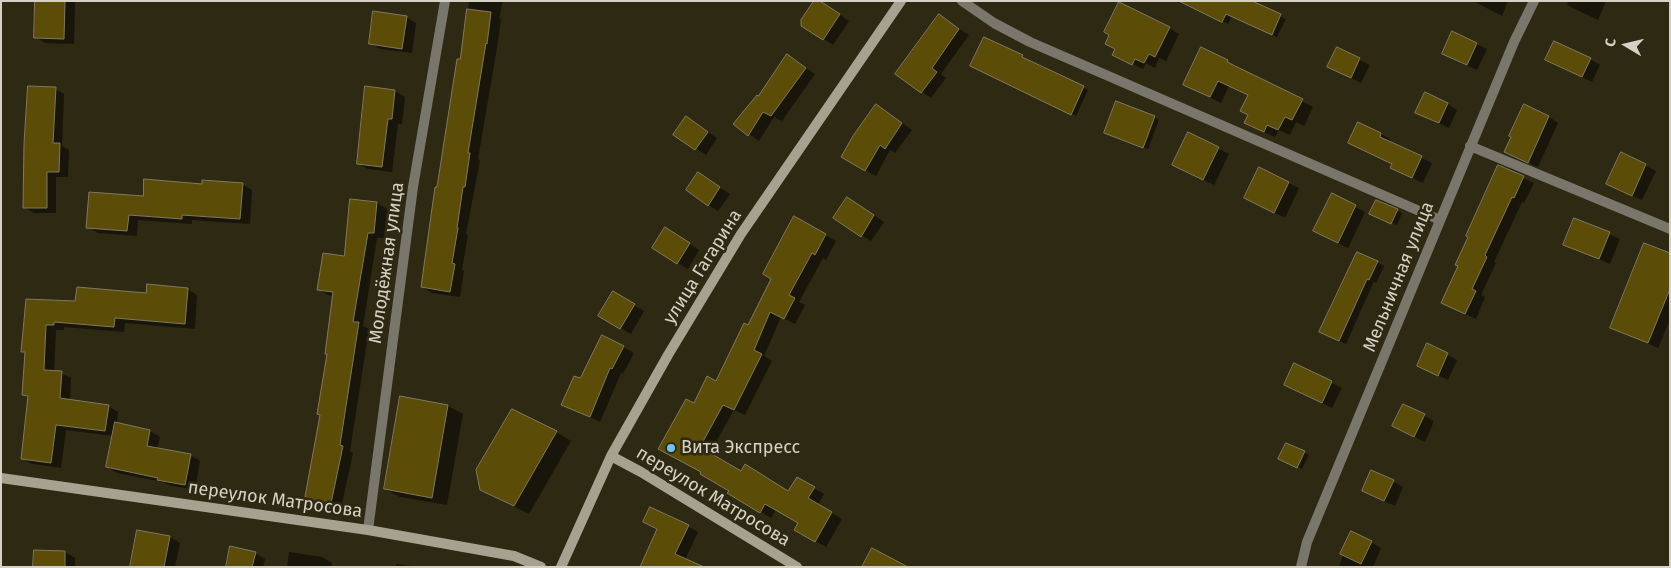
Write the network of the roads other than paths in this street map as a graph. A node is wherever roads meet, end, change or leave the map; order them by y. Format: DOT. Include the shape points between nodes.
graph roads {
  1 [pos="445,1"];
  2 [pos="900,1"];
  3 [pos="962,1"];
  4 [pos="1534,1"];
  5 [pos="1470,146"];
  6 [pos="1440,220"];
  7 [pos="1670,229"];
  8 [pos="611,456"];
  9 [pos="1,478"];
  10 [pos="368,530"];
  11 [pos="541,567"];
  12 [pos="561,567"];
  13 [pos="797,567"];
  14 [pos="1301,567"];
  1 -- 10 [label="street, Молодёжная улица" via="413,187"];
  2 -- 8 [label="main road, улица Гагарина" via="741,234"];
  3 -- 6 [label="street" via="1030,42"];
  4 -- 5 [label="street, Мельничная улица"];
  5 -- 6 [label="street, Мельничная улица"];
  5 -- 7 [label="street"];
  6 -- 14 [label="street, Мельничная улица" via="1307,542"];
  8 -- 12 [label="main road, улица Гагарина"];
  8 -- 13 [label="main road, переулок Матросова"];
  9 -- 10 [label="main road, переулок Матросова"];
  10 -- 11 [label="main road, переулок Матросова" via="514,556"];
}
